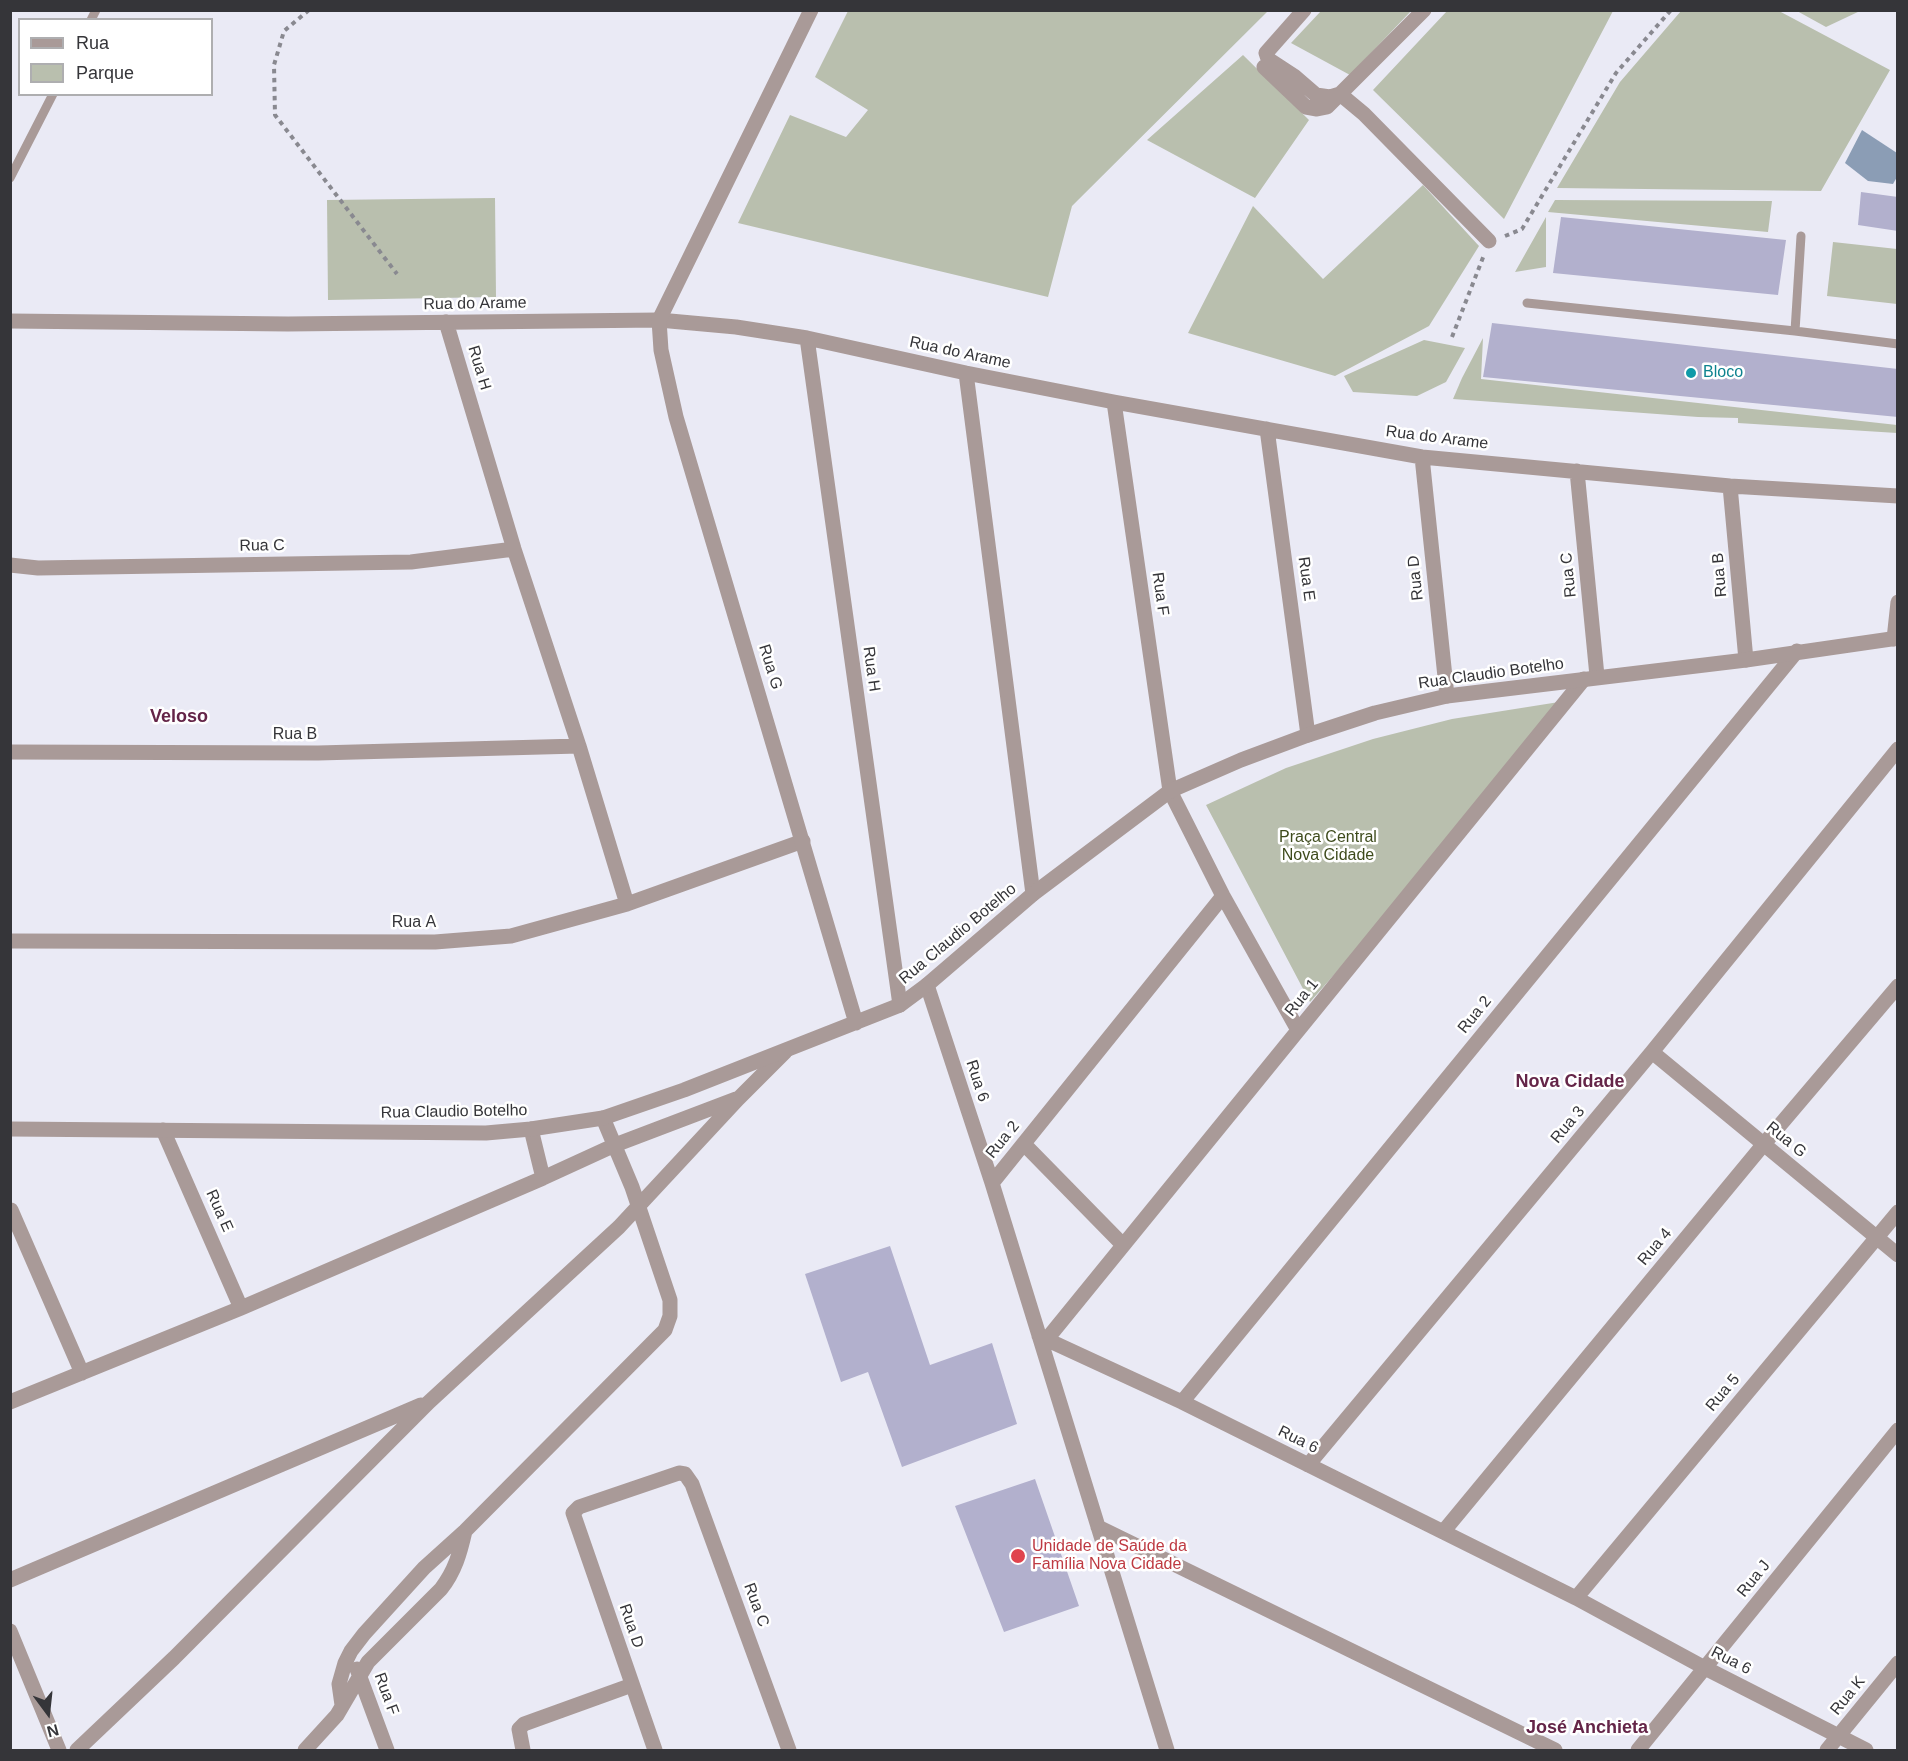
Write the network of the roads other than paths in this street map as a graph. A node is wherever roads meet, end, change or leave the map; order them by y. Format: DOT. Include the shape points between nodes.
graph roads {
  1 [pos="811,10"];
  2 [pos="1304,10"];
  3 [pos="1424,10"];
  4 [pos="1340,94"];
  5 [pos="52,96"];
  6 [pos="10,178"];
  7 [pos="1801,236"];
  8 [pos="1489,241"];
  9 [pos="1527,303"];
  10 [pos="659,320"];
  11 [pos="10,321"];
  12 [pos="446,322"];
  13 [pos="1795,331"];
  14 [pos="807,338"];
  15 [pos="1898,344"];
  16 [pos="966,373"];
  17 [pos="1114,402"];
  18 [pos="1267,429"];
  19 [pos="1422,457"];
  20 [pos="1577,471"];
  21 [pos="1730,486"];
  22 [pos="1898,496"];
  23 [pos="514,549"];
  24 [pos="10,565"];
  25 [pos="1898,602"];
  26 [pos="1895,639"];
  27 [pos="1797,651"];
  28 [pos="1746,660"];
  29 [pos="1591,677"];
  30 [pos="1447,696"];
  31 [pos="1308,735"];
  32 [pos="579,746"];
  33 [pos="1898,749"];
  34 [pos="10,752"];
  35 [pos="1170,791"];
  36 [pos="803,841"];
  37 [pos="1033,894"];
  38 [pos="1223,896"];
  39 [pos="627,904"];
  40 [pos="10,941"];
  41 [pos="927,985"];
  42 [pos="1898,986"];
  43 [pos="900,1005"];
  44 [pos="856,1023"];
  45 [pos="1298,1030"];
  46 [pos="785,1052"];
  47 [pos="1652,1052"];
  48 [pos="738,1099"];
  49 [pos="603,1118"];
  50 [pos="10,1129"];
  51 [pos="531,1129"];
  52 [pos="163,1130"];
  53 [pos="1024,1144"];
  54 [pos="615,1145"];
  55 [pos="1763,1145"];
  56 [pos="543,1178"];
  57 [pos="992,1183"];
  58 [pos="639,1208"];
  59 [pos="10,1210"];
  60 [pos="1898,1212"];
  61 [pos="1876,1237"];
  62 [pos="1123,1245"];
  63 [pos="1898,1255"];
  64 [pos="242,1308"];
  65 [pos="1043,1338"];
  66 [pos="82,1373"];
  67 [pos="10,1402"];
  68 [pos="429,1402"];
  69 [pos="1182,1402"];
  70 [pos="1898,1430"];
  71 [pos="1308,1465"];
  72 [pos="685,1474"];
  73 [pos="1098,1527"];
  74 [pos="465,1531"];
  75 [pos="1443,1532"];
  76 [pos="10,1580"];
  77 [pos="1576,1598"];
  78 [pos="10,1631"];
  79 [pos="351,1651"];
  80 [pos="1898,1663"];
  81 [pos="1705,1668"];
  82 [pos="359,1674"];
  83 [pos="632,1685"];
  84 [pos="342,1706"];
  85 [pos="1839,1736"];
  86 [pos="59,1750"];
  87 [pos="77,1750"];
  88 [pos="305,1750"];
  89 [pos="387,1750"];
  90 [pos="523,1750"];
  91 [pos="655,1750"];
  92 [pos="789,1750"];
  93 [pos="1167,1750"];
  94 [pos="1555,1750"];
  95 [pos="1638,1750"];
  96 [pos="1827,1750"];
  97 [pos="1866,1750"];
  1 -- 10 [label="street"];
  2 -- 4 [label="street" via="1266,53 1268,59 1316,95"];
  3 -- 4 [label="street"];
  4 -- 8 [label="street"];
  5 -- 6 [label="lane"];
  7 -- 13 [label="lane"];
  9 -- 13 [label="lane"];
  10 -- 12 [label="street, Rua do Arame"];
  10 -- 14 [label="street, Rua do Arame"];
  10 -- 36 [label="street, Rua G" via="661,350 676,417"];
  11 -- 12 [label="street, Rua do Arame"];
  12 -- 23 [label="street, Rua H"];
  13 -- 15 [label="lane"];
  14 -- 16 [label="street, Rua do Arame"];
  14 -- 43 [label="street, Rua H"];
  16 -- 17 [label="street, Rua do Arame"];
  16 -- 37 [label="street"];
  17 -- 18 [label="street, Rua do Arame"];
  17 -- 35 [label="street, Rua F"];
  18 -- 19 [label="street, Rua do Arame"];
  18 -- 31 [label="street, Rua E"];
  19 -- 20 [label="street, Rua do Arame"];
  19 -- 30 [label="street, Rua D"];
  20 -- 21 [label="street, Rua do Arame"];
  20 -- 29 [label="street, Rua C"];
  21 -- 22 [label="street, Rua do Arame"];
  21 -- 28 [label="street, Rua B"];
  23 -- 24 [label="street, Rua C" via="411,562 38,568"];
  23 -- 32 [label="street, Rua H"];
  25 -- 26 [label="street"];
  26 -- 27 [label="street, Rua Claudio Botelho"];
  27 -- 28 [label="street, Rua Claudio Botelho"];
  27 -- 69 [label="street, Rua 2"];
  28 -- 29 [label="street, Rua Claudio Botelho"];
  29 -- 30 [label="street, Rua Claudio Botelho"];
  29 -- 45 [label="street, Rua 1"];
  30 -- 31 [label="street, Rua Claudio Botelho" via="1375,713"];
  31 -- 35 [label="street, Rua Claudio Botelho"];
  32 -- 34 [label="street, Rua B" via="318,753"];
  32 -- 39 [label="street, Rua H"];
  33 -- 47 [label="street, Rua 3"];
  35 -- 37 [label="street, Rua Claudio Botelho"];
  35 -- 38 [label="street, Rua F"];
  36 -- 39 [label="street, Rua A"];
  36 -- 44 [label="street, Rua G"];
  37 -- 41 [label="street, Rua Claudio Botelho"];
  38 -- 45 [label="street, Rua F"];
  38 -- 53 [label="street, Rua 2"];
  39 -- 40 [label="street, Rua A" via="511,936 435,942"];
  41 -- 43 [label="street, Rua Claudio Botelho"];
  41 -- 57 [label="street, Rua 6"];
  42 -- 55 [label="street, Rua 4"];
  43 -- 44 [label="street, Rua Claudio Botelho"];
  44 -- 46 [label="street, Rua Claudio Botelho"];
  45 -- 62 [label="street, Rua 1"];
  46 -- 48 [label="street"];
  46 -- 49 [label="street, Rua Claudio Botelho"];
  47 -- 55 [label="street, Rua G"];
  47 -- 71 [label="street, Rua 3"];
  48 -- 54 [label="street"];
  48 -- 58 [label="street"];
  49 -- 51 [label="street, Rua Claudio Botelho"];
  49 -- 54 [label="street"];
  50 -- 52 [label="street, Rua Claudio Botelho"];
  51 -- 52 [label="street, Rua Claudio Botelho"];
  51 -- 56 [label="street"];
  52 -- 64 [label="street, Rua E"];
  53 -- 57 [label="street, Rua 2"];
  53 -- 62 [label="street"];
  54 -- 56 [label="street"];
  54 -- 58 [label="street"];
  55 -- 61 [label="street, Rua G"];
  55 -- 75 [label="street, Rua 4"];
  56 -- 64 [label="street"];
  57 -- 65 [label="street, Rua 6"];
  58 -- 68 [label="street"];
  58 -- 74 [label="street" via="670,1300 665,1330"];
  59 -- 66 [label="street"];
  60 -- 61 [label="street, Rua 5"];
  61 -- 63 [label="street, Rua G"];
  61 -- 77 [label="street, Rua 5"];
  62 -- 65 [label="street, Rua 1"];
  64 -- 66 [label="street"];
  65 -- 69 [label="street, Rua 6"];
  65 -- 73 [label="street"];
  66 -- 67 [label="street"];
  68 -- 76 [label="street"];
  68 -- 87 [label="street"];
  69 -- 71 [label="street, Rua 6"];
  70 -- 81 [label="street, Rua J"];
  71 -- 75 [label="street, Rua 6"];
  72 -- 83 [label="street, Rua D" via="579,1507 573,1514"];
  72 -- 92 [label="street, Rua C" via="692,1484"];
  73 -- 93 [label="street"];
  73 -- 94 [label="street"];
  74 -- 79 [label="street" via="424,1568"];
  74 -- 82 [label="street" via="450,1577"];
  75 -- 77 [label="street, Rua 6"];
  77 -- 81 [label="street, Rua 6"];
  78 -- 86 [label="street"];
  79 -- 82 [label="street, Rua F"];
  79 -- 84 [label="street" via="339,1684"];
  80 -- 85 [label="street, Rua K"];
  81 -- 85 [label="street, Rua 6"];
  81 -- 95 [label="street, Rua J"];
  82 -- 84 [label="street"];
  82 -- 89 [label="street, Rua F"];
  83 -- 90 [label="street" via="524,1724 519,1729"];
  83 -- 91 [label="street, Rua D"];
  84 -- 88 [label="street"];
  85 -- 96 [label="street, Rua K"];
  85 -- 97 [label="street, Rua 6"];
}
